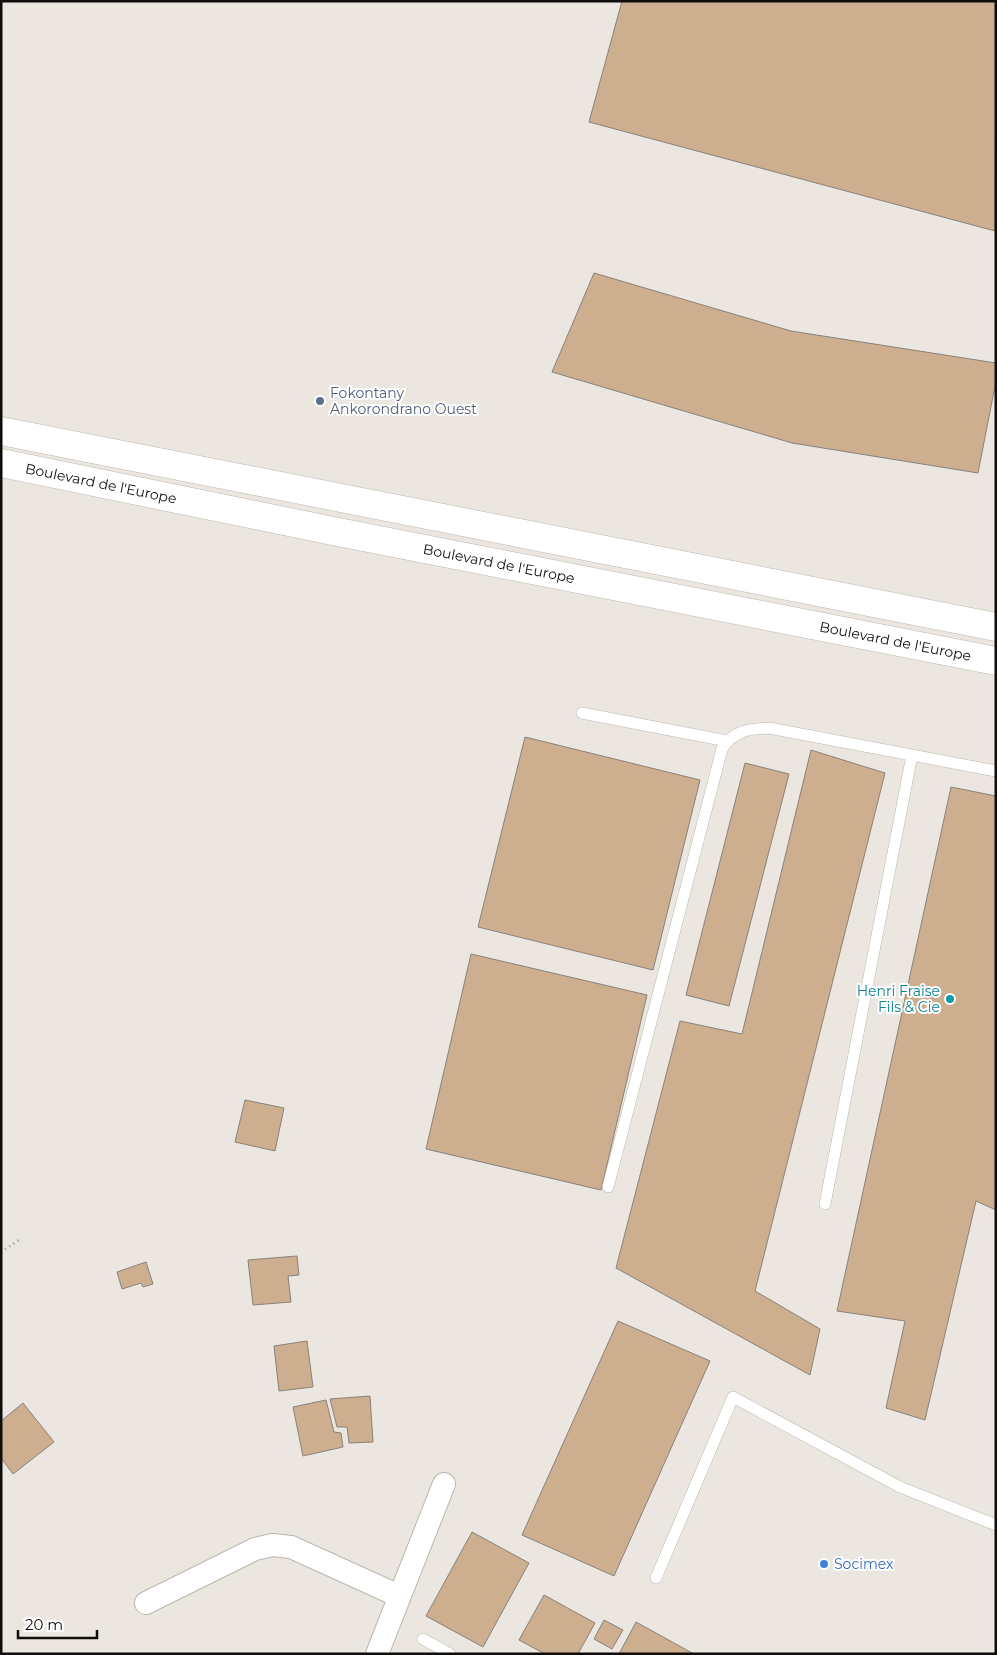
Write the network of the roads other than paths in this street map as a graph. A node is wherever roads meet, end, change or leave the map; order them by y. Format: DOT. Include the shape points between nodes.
graph roads {
  1 [pos="1,430"];
  2 [pos="1,463"];
  3 [pos="996,627"];
  4 [pos="996,661"];
  5 [pos="582,713"];
  6 [pos="727,741"];
  7 [pos="912,755"];
  8 [pos="996,771"];
  9 [pos="608,1188"];
  10 [pos="825,1204"];
  11 [pos="444,1484"];
  12 [pos="996,1525"];
  13 [pos="656,1578"];
  14 [pos="399,1596"];
  15 [pos="146,1603"];
  16 [pos="423,1639"];
  17 [pos="377,1654"];
  18 [pos="450,1654"];
  1 -- 3 [label="main road"];
  2 -- 4 [label="main road, Boulevard de l'Europe"];
  5 -- 6 [label="lane"];
  6 -- 7 [label="lane" via="747,730 770,728"];
  6 -- 9 [label="lane" via="722,749"];
  7 -- 8 [label="lane"];
  7 -- 10 [label="lane"];
  11 -- 14 [label="street"];
  12 -- 13 [label="lane" via="900,1487 733,1397"];
  14 -- 15 [label="street" via="291,1547 272,1546 255,1549"];
  14 -- 17 [label="street"];
  16 -- 18 [label="lane"];
}
